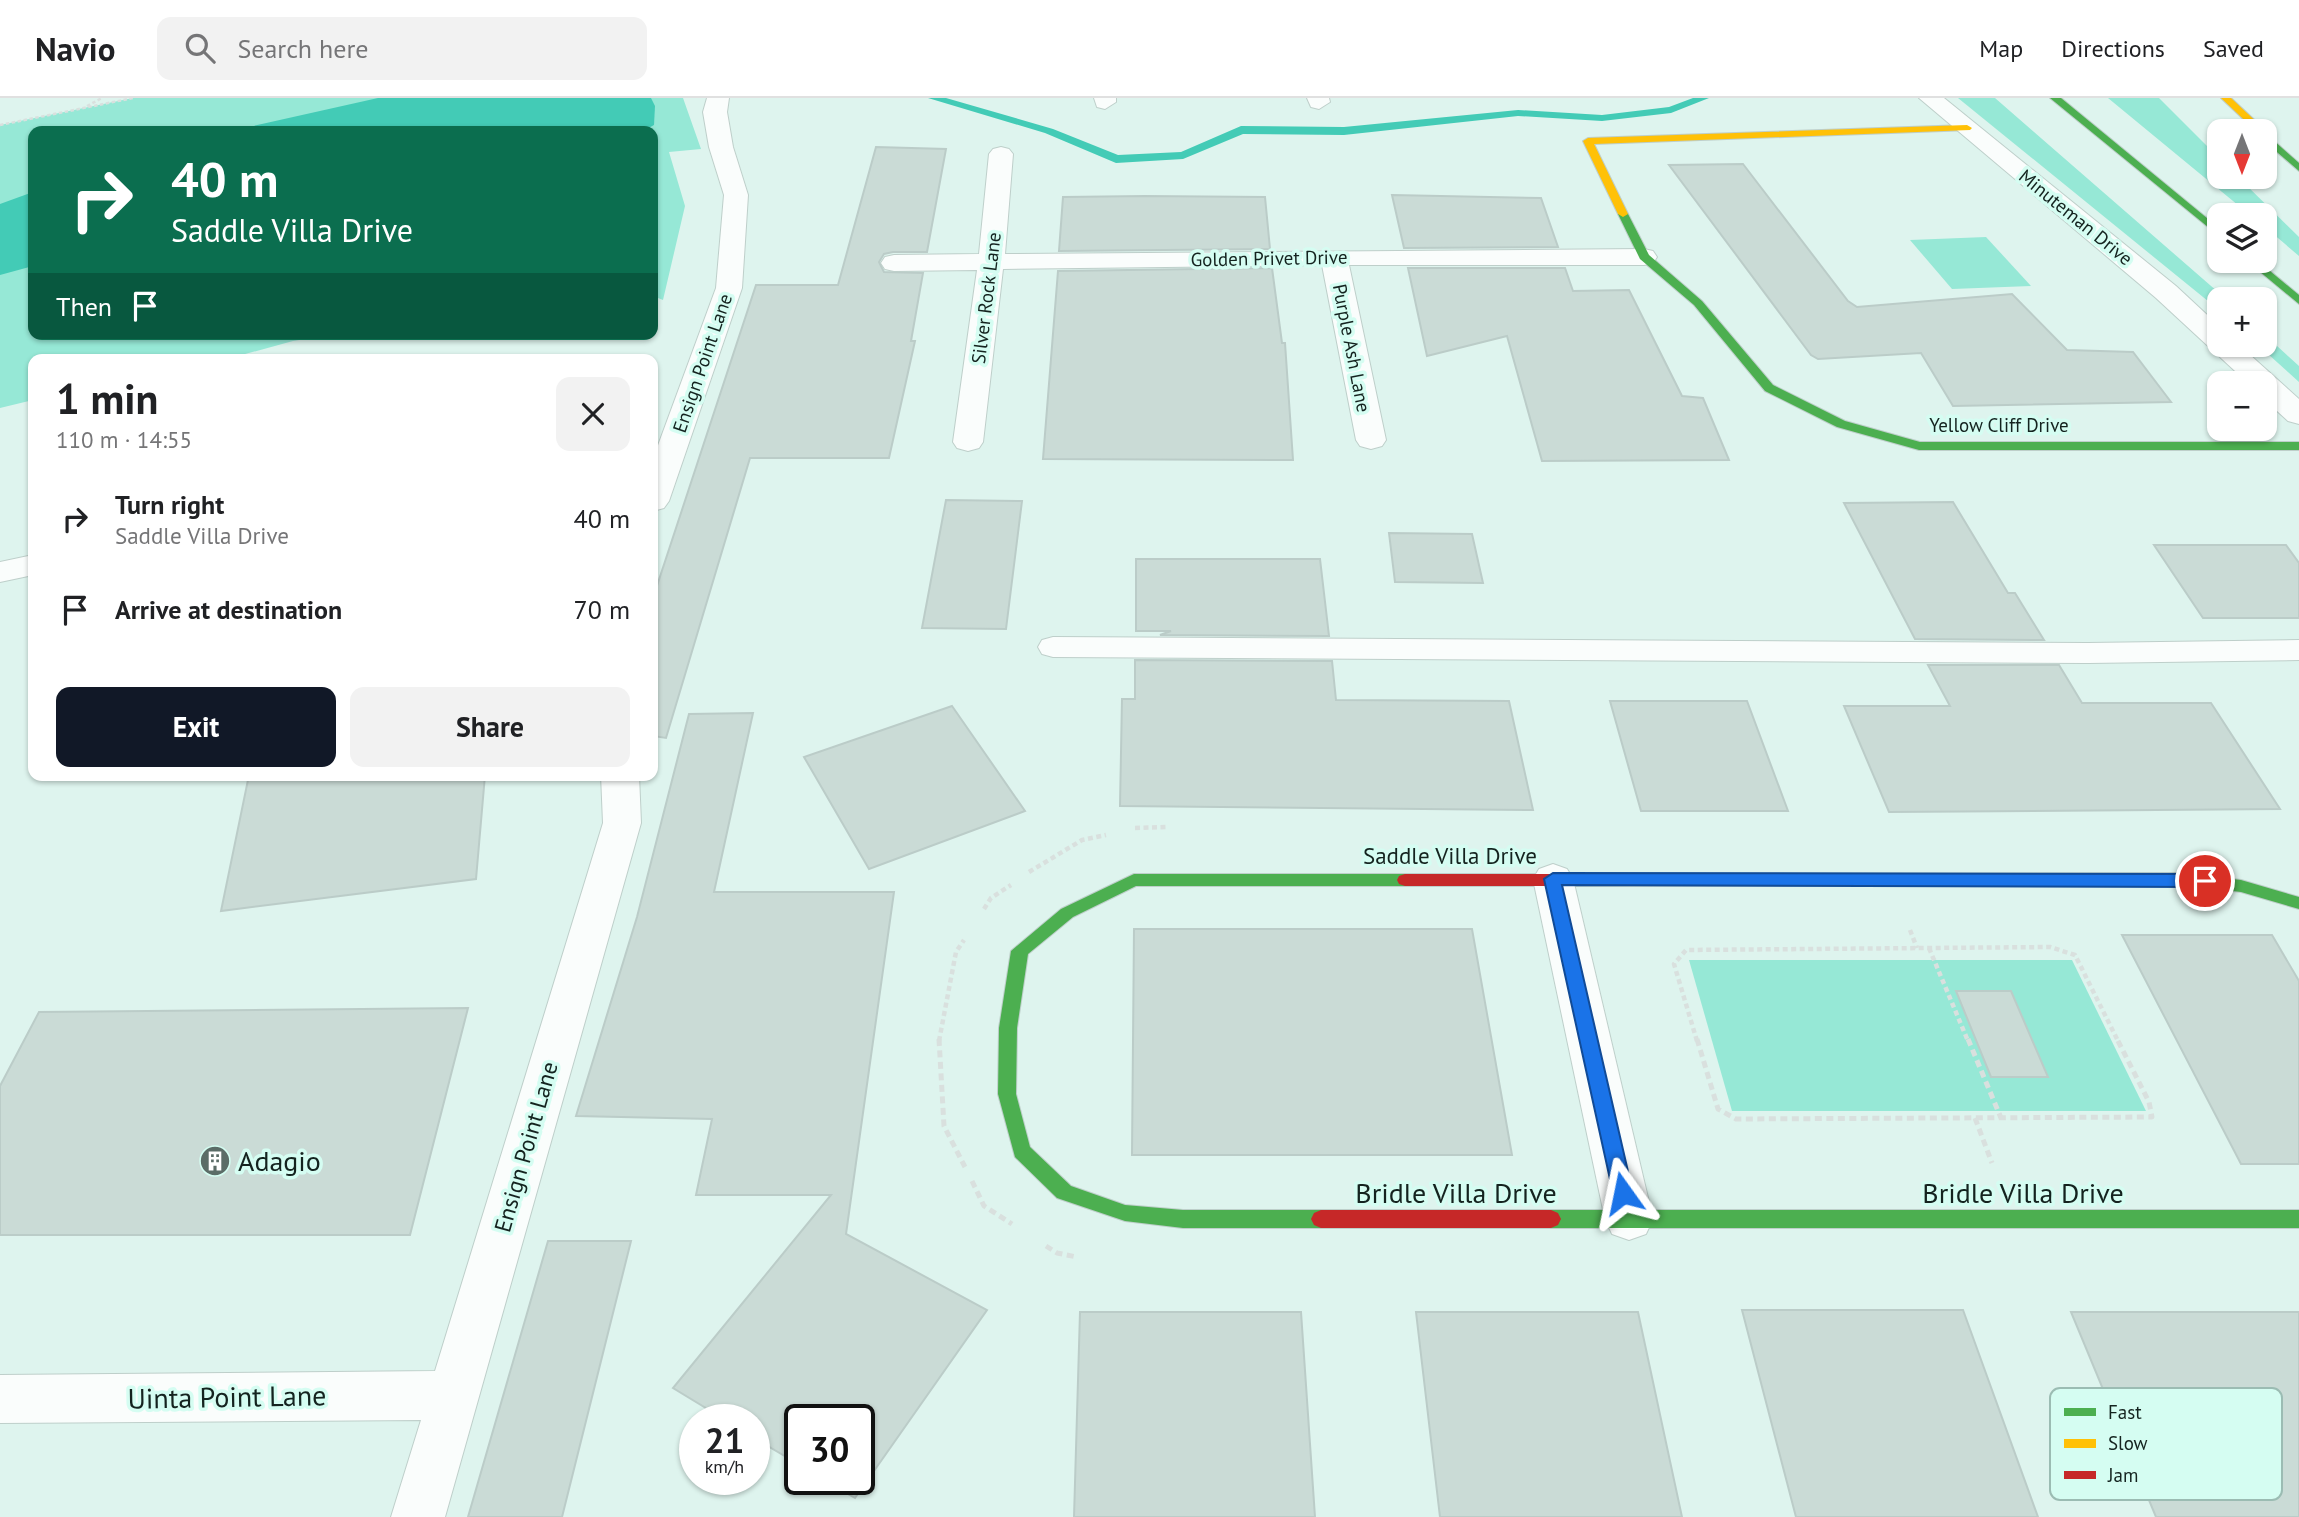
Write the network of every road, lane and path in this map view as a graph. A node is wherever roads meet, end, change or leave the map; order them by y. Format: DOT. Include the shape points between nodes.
graph roads {
  1 [pos="102,98"];
  2 [pos="133,98"];
  3 [pos="718,98"];
  4 [pos="1930,98"];
  5 [pos="2055,98"];
  6 [pos="2226,98"];
  7 [pos="77,110"];
  8 [pos="2248,119"];
  9 [pos="0,125"];
  10 [pos="1967,128"];
  11 [pos="2277,147"];
  12 [pos="1001,154"];
  13 [pos="2299,168"];
  14 [pos="2207,223"];
  15 [pos="1334,257"];
  16 [pos="1644,257"];
  17 [pos="991,262"];
  18 [pos="894,263"];
  19 [pos="2266,273"];
  20 [pos="2299,301"];
  21 [pos="2207,330"];
  22 [pos="2236,357"];
  23 [pos="2299,415"];
  24 [pos="1371,440"];
  25 [pos="968,442"];
  26 [pos="2299,446"];
  27 [pos="658,487"];
  28 [pos="28,566"];
  29 [pos="0,572"];
  30 [pos="1054,647"];
  31 [pos="2299,650"];
  32 [pos="620,781"];
  33 [pos="1553,879"];
  34 [pos="2299,903"];
  35 [pos="1067,913"];
  36 [pos="1928,947"];
  37 [pos="1975,1118"];
  38 [pos="2001,1118"];
  39 [pos="1994,1169"];
  40 [pos="1629,1219"];
  41 [pos="2299,1219"];
  42 [pos="454,1395"];
  43 [pos="0,1399"];
  44 [pos="418,1517"];
  1 -- 7 [label="path"];
  2 -- 7 [label="path"];
  3 -- 27 [label="street, Ensign Point Lane" via="715,112 721,147 736,195 729,288"];
  4 -- 10 [label="street, Minuteman Drive"];
  5 -- 14 [label="main road"];
  6 -- 8 [label="main road"];
  7 -- 9 [label="path"];
  10 -- 16 [label="main road, Yellow Cliff Drive" via="1588,141"];
  10 -- 21 [label="street, Minuteman Drive"];
  11 -- 13 [label="main road"];
  12 -- 17 [label="street, Silver Rock Lane"];
  15 -- 16 [label="street, Golden Privet Drive"];
  15 -- 17 [label="street, Golden Privet Drive"];
  15 -- 24 [label="street, Purple Ash Lane"];
  16 -- 26 [label="main road, Yellow Cliff Drive" via="1698,303 1769,388 1861,430 1919,446"];
  17 -- 18 [label="street, Golden Privet Drive"];
  17 -- 25 [label="street, Silver Rock Lane"];
  19 -- 20 [label="main road"];
  22 -- 23 [label="street"];
  28 -- 29 [label="street"];
  30 -- 31 [label="lane" via="2074,653"];
  32 -- 42 [label="street, Ensign Point Lane" via="622,823"];
  33 -- 34 [label="main road, Saddle Villa Drive" via="2182,879 2228,883"];
  33 -- 35 [label="main road, Saddle Villa Drive" via="1134,880"];
  33 -- 40 [label="street"];
  35 -- 40 [label="main road, Bridle Villa Drive" via="1020,951 1008,1028 1007,1094 1022,1151 1064,1192 1125,1213 1183,1219"];
  36 -- 37 [label="path" via="1686,950 1674,964 1718,1109 1736,1119"];
  36 -- 38 [label="path"];
  36 -- 38 [label="path" via="2050,947 2075,955 2152,1116"];
  37 -- 38 [label="path"];
  37 -- 39 [label="path"];
  40 -- 41 [label="main road, Bridle Villa Drive"];
  42 -- 43 [label="street, Uinta Point Lane"];
  42 -- 44 [label="street, Ensign Point Lane"];
}
